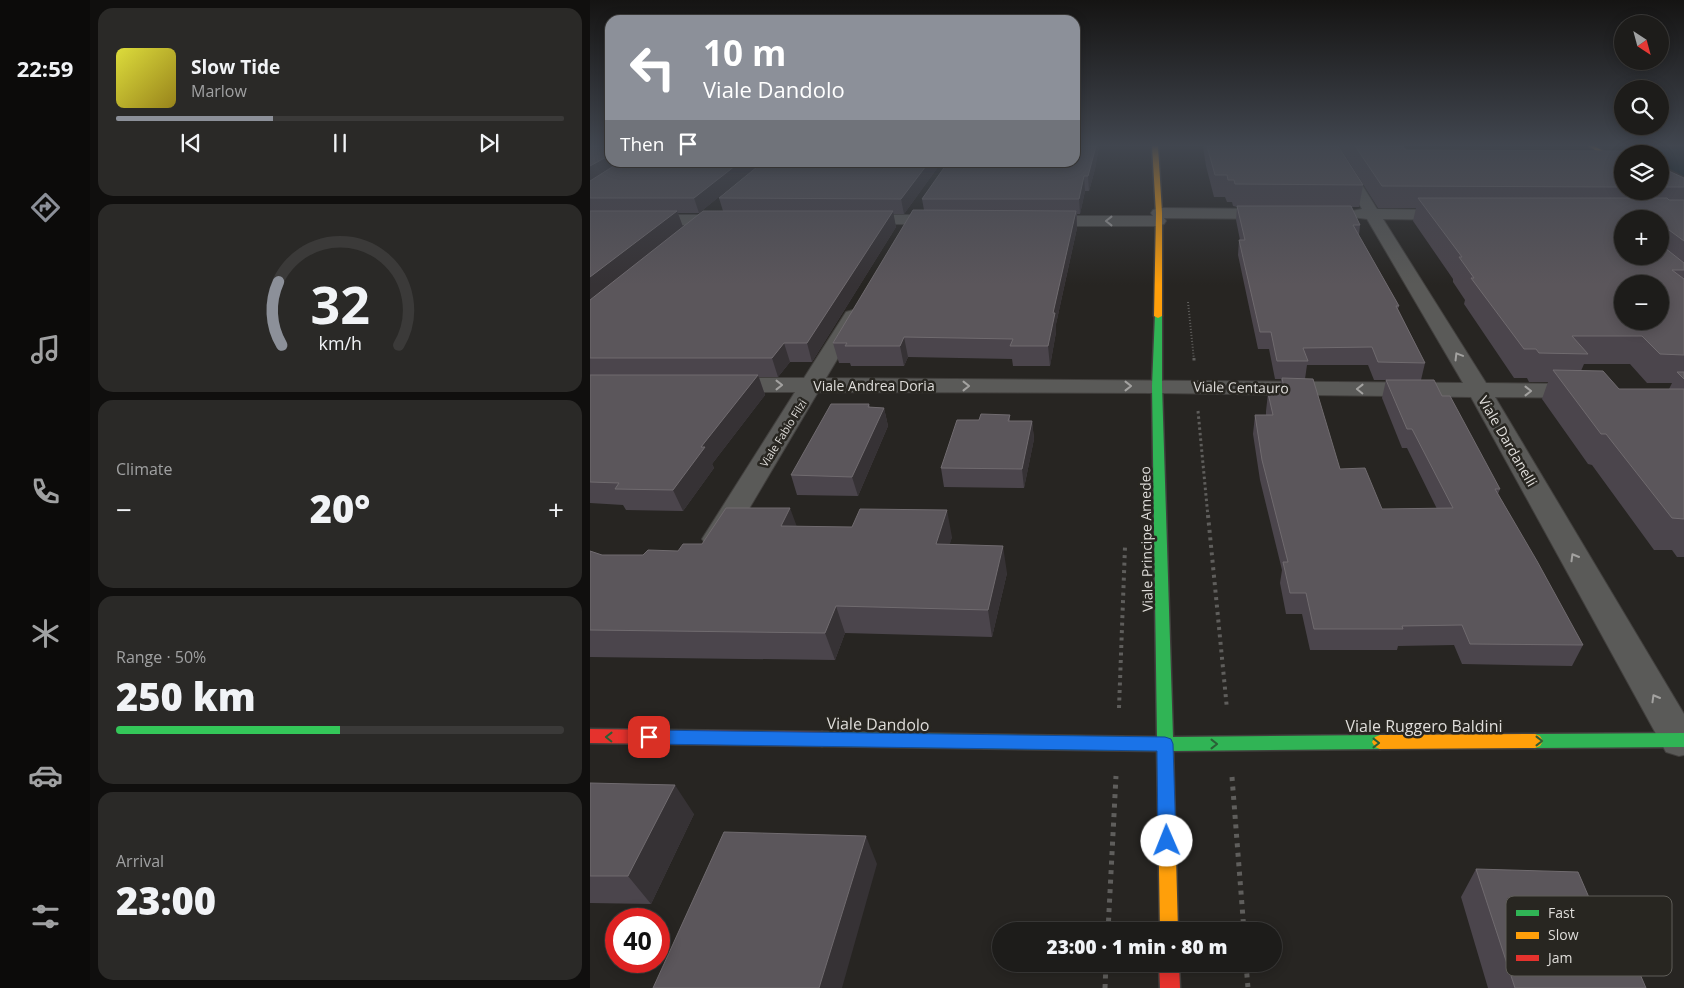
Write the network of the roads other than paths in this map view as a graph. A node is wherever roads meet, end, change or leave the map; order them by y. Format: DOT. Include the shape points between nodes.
graph roads {
  1 [pos="1157,192"];
  2 [pos="1359,192"];
  3 [pos="724,203"];
  4 [pos="915,213"];
  5 [pos="1286,214"];
  6 [pos="1343,214"];
  7 [pos="1372,214"];
  8 [pos="1471,215"];
  9 [pos="1158,217"];
  10 [pos="590,220"];
  11 [pos="749,220"];
  12 [pos="844,220"];
  13 [pos="960,220"];
  14 [pos="702,221"];
  15 [pos="1029,221"];
  16 [pos="900,237"];
  17 [pos="680,239"];
  18 [pos="861,304"];
  19 [pos="812,385"];
  20 [pos="706,386"];
  21 [pos="1158,386"];
  22 [pos="1479,390"];
  23 [pos="1606,391"];
  24 [pos="715,542"];
  25 [pos="590,736"];
  26 [pos="1682,740"];
  27 [pos="1165,744"];
  28 [pos="1169,922"];
  29 [pos="1170,972"];
  30 [pos="1170,988"];
  1 -- 9 [label="street, Viale Principe Amedeo"];
  2 -- 7 [label="street, Viale Dardanelli"];
  3 -- 14 [label="street"];
  4 -- 12 [label="street"];
  4 -- 13 [label="street"];
  4 -- 16 [label="street"];
  5 -- 9 [label="street"];
  6 -- 7 [label="street"];
  7 -- 8 [label="street"];
  22 -- 7 [label="street, Viale Dardanelli, one-way"];
  9 -- 15 [label="street, one-way"];
  9 -- 21 [label="street, Viale Principe Amedeo"];
  10 -- 14 [label="street"];
  11 -- 14 [label="street"];
  14 -- 17 [label="street"];
  18 -- 19 [label="street, Viale Fabio Filzi"];
  20 -- 19 [label="street, Viale Andrea Doria, one-way"];
  19 -- 21 [label="street, Viale Andrea Doria, one-way"];
  19 -- 24 [label="street, Viale Fabio Filzi"];
  22 -- 21 [label="street, Viale Centauro, one-way"];
  21 -- 27 [label="street, Viale Principe Amedeo"];
  22 -- 23 [label="street, Viale Centauro, one-way"];
  26 -- 22 [label="street, Viale Dardanelli, one-way"];
  27 -- 25 [label="street, Viale Dandolo, one-way"];
  27 -- 26 [label="street, Viale Ruggero Baldini, one-way"];
  27 -- 28 [label="street, Viale Principe Amedeo"];
  29 -- 30 [label="street"];
}
